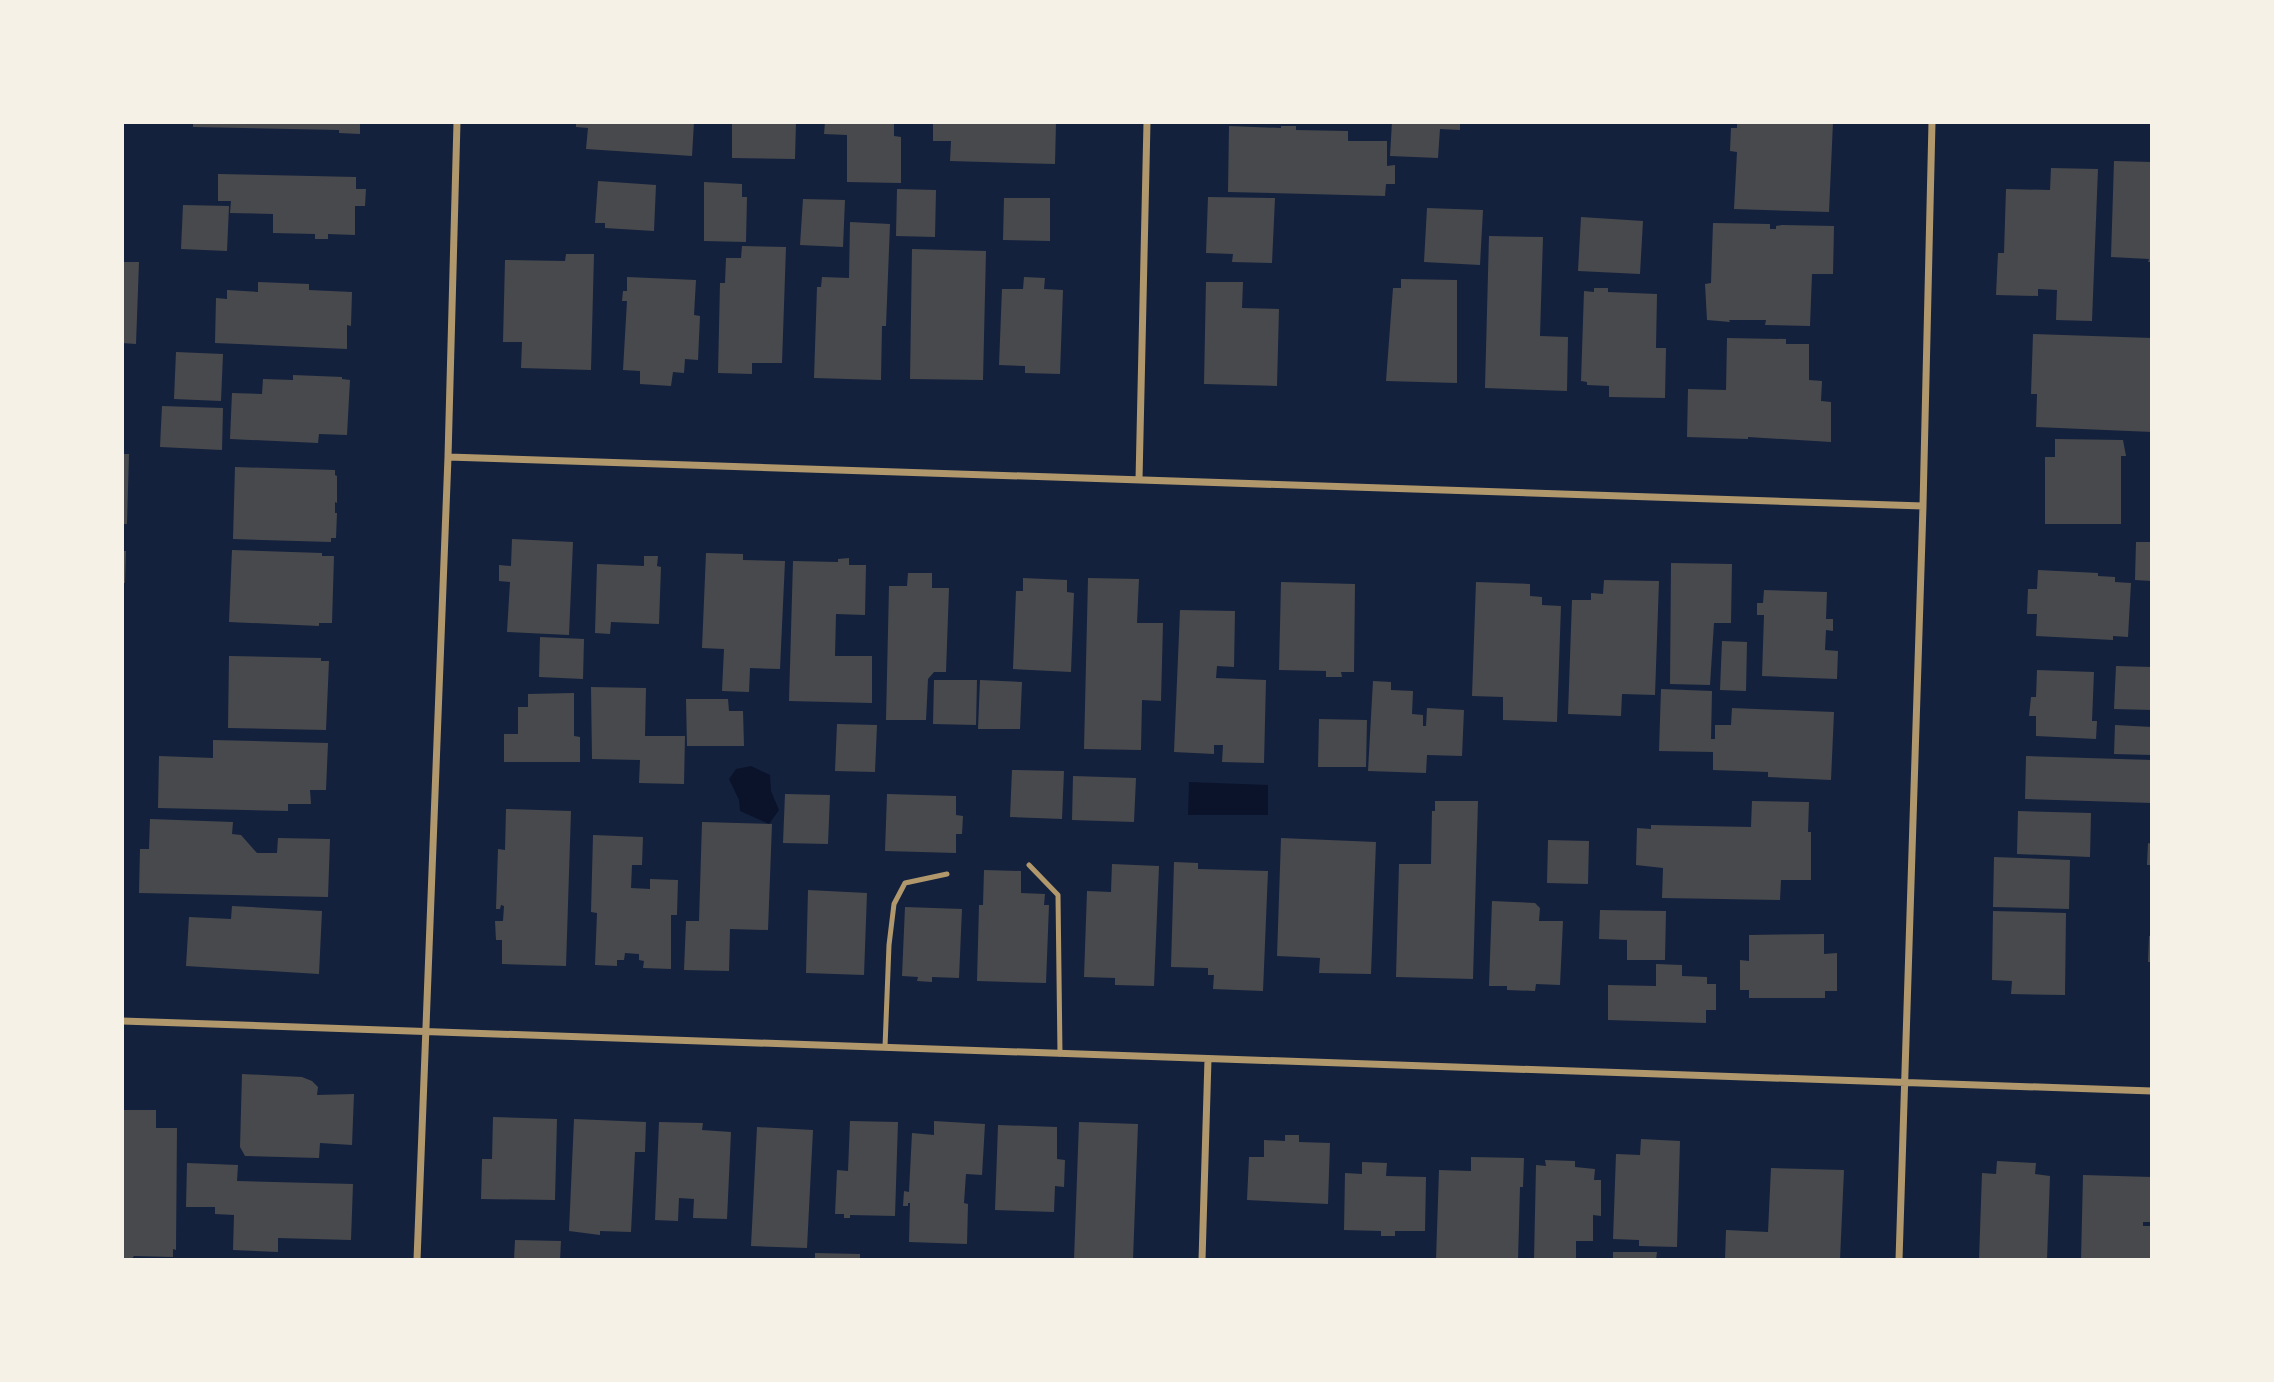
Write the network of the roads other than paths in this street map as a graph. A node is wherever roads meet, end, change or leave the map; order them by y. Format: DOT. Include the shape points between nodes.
graph roads {
  1 [pos="457,122"];
  2 [pos="1147,122"];
  3 [pos="1932,122"];
  4 [pos="448,457"];
  5 [pos="1139,480"];
  6 [pos="1923,506"];
  7 [pos="1029,865"];
  8 [pos="947,874"];
  9 [pos="122,1021"];
  10 [pos="424,1033"];
  11 [pos="885,1047"];
  12 [pos="1060,1054"];
  13 [pos="1209,1059"];
  14 [pos="1905,1084"];
  15 [pos="2151,1091"];
  16 [pos="417,1259"];
  17 [pos="1202,1259"];
  18 [pos="1899,1259"];
  1 -- 4 [label="street"];
  2 -- 5 [label="street"];
  3 -- 6 [label="street"];
  4 -- 5 [label="street"];
  4 -- 10 [label="street"];
  5 -- 6 [label="street"];
  6 -- 14 [label="street"];
  7 -- 12 [label="lane" via="1058,895"];
  8 -- 11 [label="lane" via="905,883 894,904"];
  9 -- 10 [label="street"];
  10 -- 11 [label="street"];
  10 -- 16 [label="street"];
  11 -- 12 [label="street"];
  12 -- 13 [label="street"];
  13 -- 14 [label="street"];
  13 -- 17 [label="street"];
  14 -- 15 [label="street"];
  14 -- 18 [label="street"];
}
